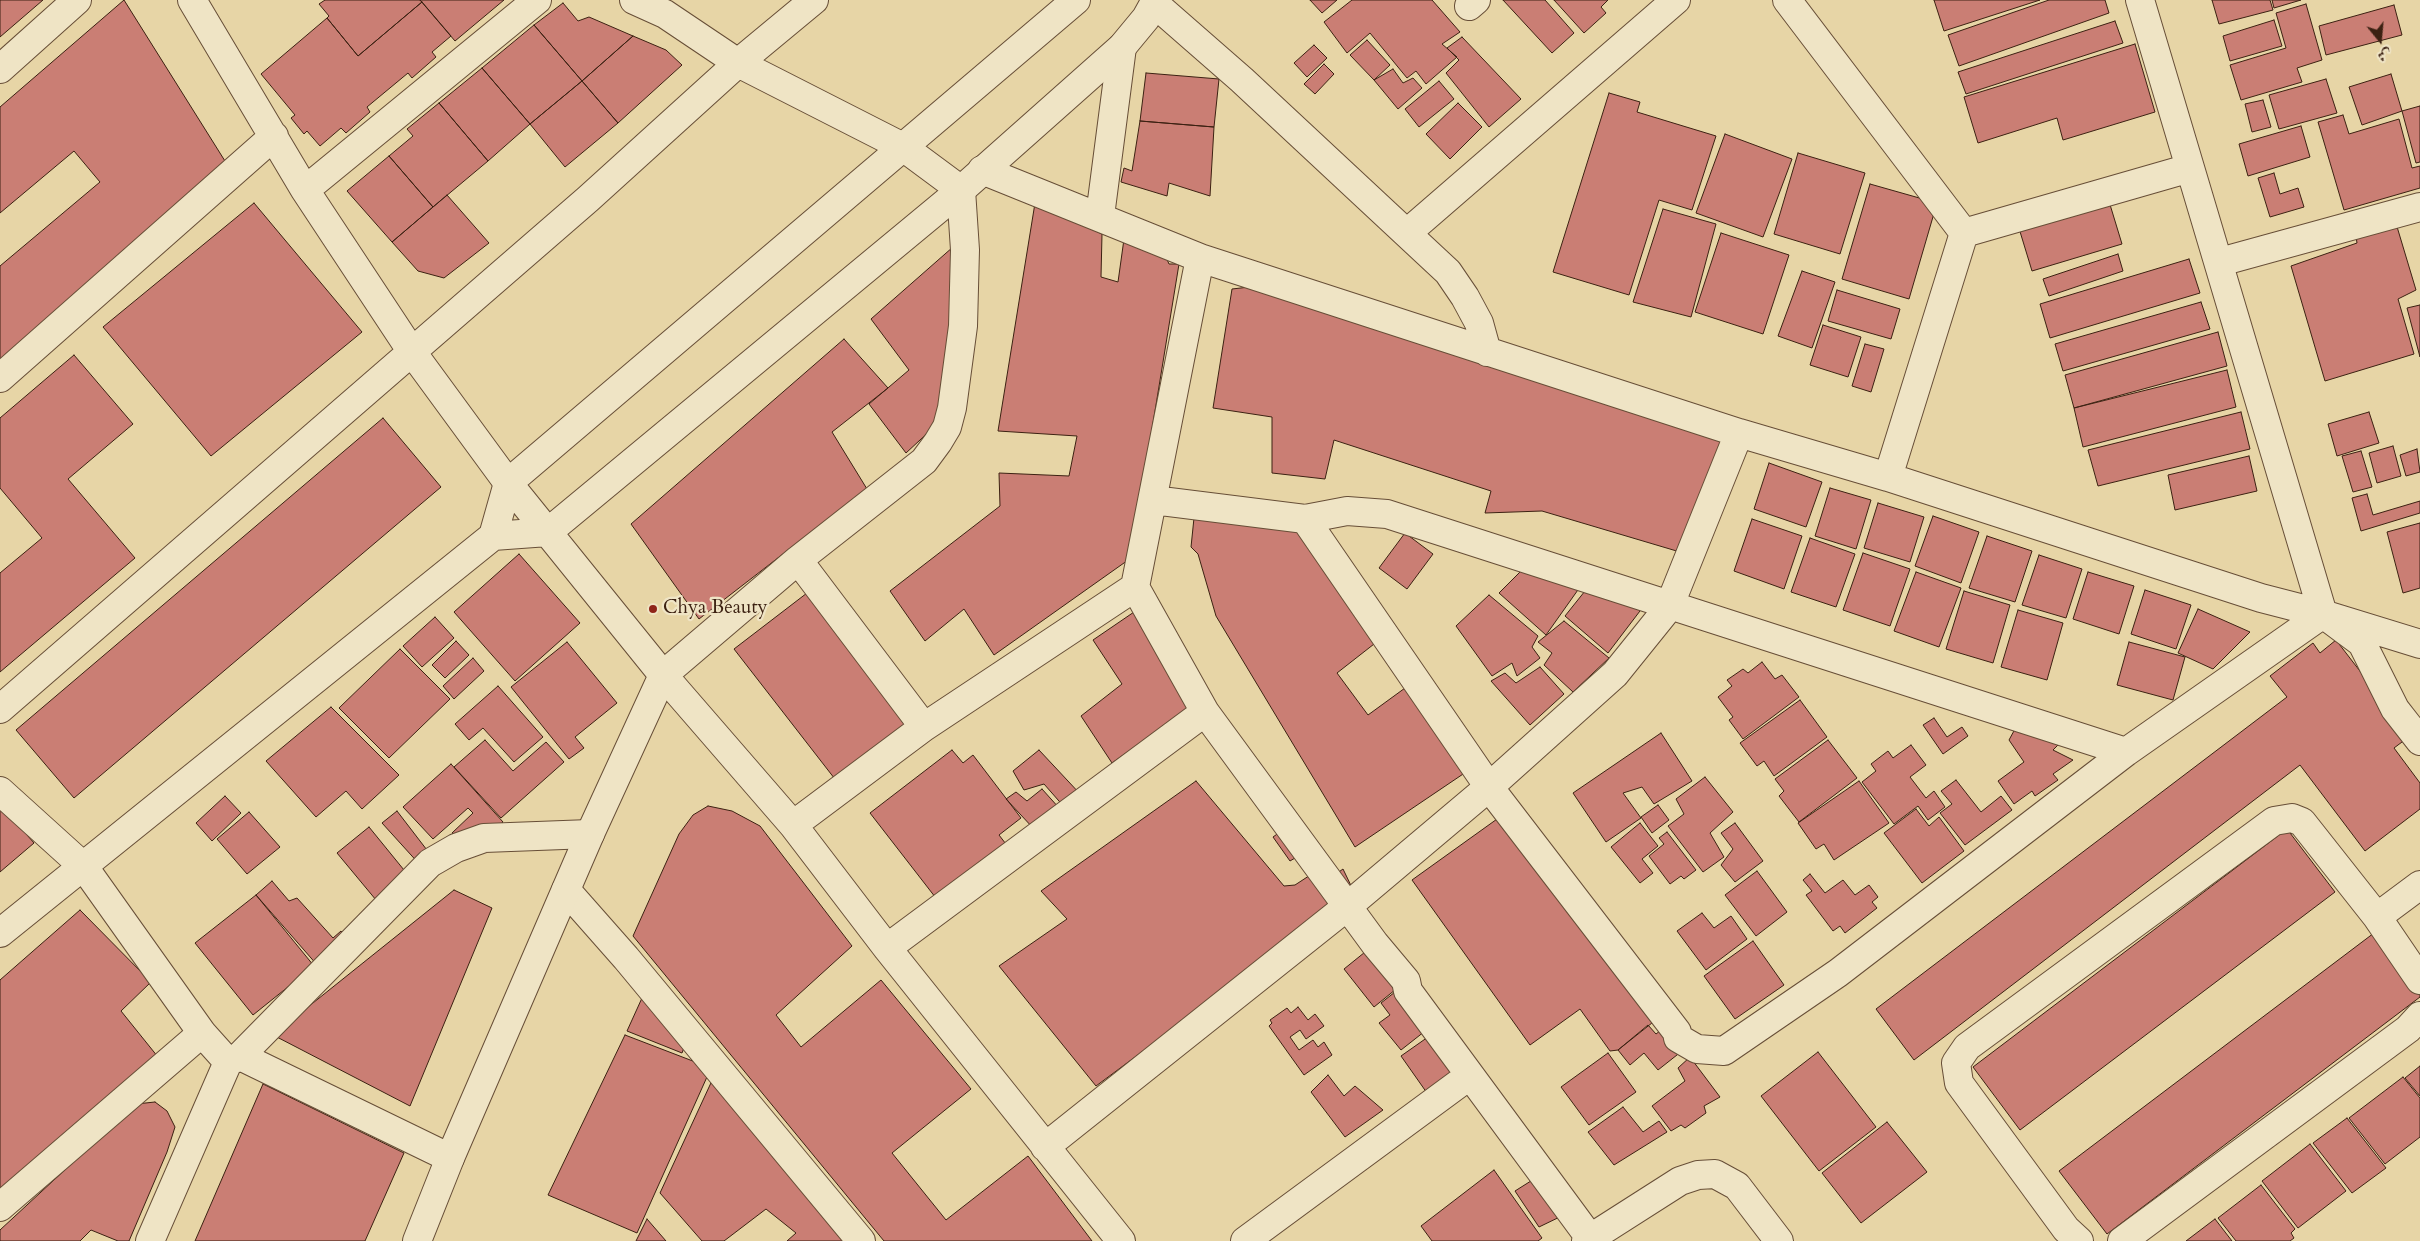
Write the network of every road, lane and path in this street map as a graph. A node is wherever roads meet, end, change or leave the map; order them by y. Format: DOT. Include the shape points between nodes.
graph roads {
  1 [pos="78,0"];
  2 [pos="192,0"];
  3 [pos="537,0"];
  4 [pos="634,0"];
  5 [pos="814,0"];
  6 [pos="1076,0"];
  7 [pos="1787,0"];
  8 [pos="2140,0"];
  9 [pos="1155,2"];
  10 [pos="1665,3"];
  11 [pos="665,7"];
  12 [pos="1122,47"];
  13 [pos="738,63"];
  14 [pos="0,70"];
  15 [pos="274,136"];
  16 [pos="903,147"];
  17 [pos="2190,168"];
  18 [pos="982,170"];
  19 [pos="305,190"];
  20 [pos="961,190"];
  21 [pos="2420,207"];
  22 [pos="1100,216"];
  23 [pos="1964,233"];
  24 [pos="1407,234"];
  25 [pos="1200,258"];
  26 [pos="2220,262"];
  27 [pos="412,352"];
  28 [pos="1487,352"];
  29 [pos="0,378"];
  30 [pos="1739,433"];
  31 [pos="1888,477"];
  32 [pos="508,483"];
  33 [pos="1153,500"];
  34 [pos="1306,519"];
  35 [pos="548,532"];
  36 [pos="494,536"];
  37 [pos="798,560"];
  38 [pos="1135,587"];
  39 [pos="1668,606"];
  40 [pos="2323,614"];
  41 [pos="2420,644"];
  42 [pos="663,674"];
  43 [pos="0,709"];
  44 [pos="1205,712"];
  45 [pos="924,727"];
  46 [pos="2420,741"];
  47 [pos="2126,752"];
  48 [pos="1489,787"];
  49 [pos="0,790"];
  50 [pos="793,824"];
  51 [pos="590,834"];
  52 [pos="84,867"];
  53 [pos="2420,885"];
  54 [pos="566,890"];
  55 [pos="1349,905"];
  56 [pos="2377,917"];
  57 [pos="0,933"];
  58 [pos="888,948"];
  59 [pos="2420,980"];
  60 [pos="2420,1016"];
  61 [pos="202,1034"];
  62 [pos="234,1059"];
  63 [pos="1469,1076"];
  64 [pos="1045,1147"];
  65 [pos="450,1158"];
  66 [pos="0,1207"];
  67 [pos="1588,1240"];
  68 [pos="150,1241"];
  69 [pos="417,1241"];
  70 [pos="861,1241"];
  71 [pos="1121,1241"];
  72 [pos="1245,1241"];
  73 [pos="1779,1241"];
  74 [pos="2079,1241"];
  75 [pos="2122,1241"];
  1 -- 14 [label="street"];
  2 -- 15 [label="street"];
  3 -- 19 [label="street"];
  4 -- 11 [label="street"];
  5 -- 13 [label="street"];
  6 -- 16 [label="street"];
  7 -- 23 [label="street"];
  8 -- 17 [label="street"];
  9 -- 12 [label="street"];
  9 -- 24 [label="street"];
  10 -- 24 [label="street"];
  11 -- 13 [label="street"];
  12 -- 18 [label="street"];
  12 -- 22 [label="street"];
  13 -- 16 [label="street"];
  13 -- 27 [label="street"];
  15 -- 19 [label="street"];
  15 -- 29 [label="street"];
  16 -- 20 [label="street"];
  16 -- 32 [label="street"];
  17 -- 23 [label="street"];
  17 -- 26 [label="street"];
  18 -- 20 [label="street"];
  18 -- 22 [label="street"];
  19 -- 27 [label="street"];
  20 -- 35 [label="street"];
  20 -- 37 [label="street" via="965,250 963,326 952,408 946,427 924,460"];
  21 -- 26 [label="street"];
  22 -- 25 [label="street"];
  23 -- 31 [label="street"];
  24 -- 28 [label="street" via="1448,272 1465,297 1479,323"];
  25 -- 28 [label="street"];
  25 -- 33 [label="street"];
  26 -- 40 [label="street"];
  27 -- 32 [label="street"];
  27 -- 43 [label="street"];
  28 -- 30 [label="street"];
  30 -- 31 [label="street"];
  30 -- 39 [label="street"];
  31 -- 40 [label="street" via="2244,593"];
  32 -- 35 [label="street"];
  32 -- 36 [label="street"];
  33 -- 34 [label="street"];
  33 -- 38 [label="street"];
  34 -- 39 [label="street" via="1347,511 1387,514"];
  34 -- 48 [label="street"];
  35 -- 36 [label="street"];
  35 -- 42 [label="street"];
  36 -- 52 [label="street"];
  37 -- 42 [label="street"];
  37 -- 45 [label="street"];
  38 -- 44 [label="street"];
  38 -- 45 [label="street"];
  39 -- 47 [label="street"];
  39 -- 48 [label="street" via="1615,674"];
  40 -- 41 [label="street"];
  40 -- 46 [label="street" via="2362,643 2395,709"];
  40 -- 47 [label="street"];
  42 -- 50 [label="street"];
  42 -- 51 [label="street"];
  44 -- 55 [label="street"];
  44 -- 58 [label="street"];
  45 -- 50 [label="street"];
  47 -- 48 [label="street" via="1838,972 1724,1051 1698,1049 1678,1038"];
  48 -- 55 [label="street"];
  49 -- 52 [label="street"];
  50 -- 58 [label="street"];
  51 -- 54 [label="street"];
  51 -- 62 [label="street" via="484,838 456,848 430,863"];
  52 -- 57 [label="street"];
  52 -- 61 [label="street"];
  53 -- 56 [label="street"];
  54 -- 65 [label="street"];
  54 -- 70 [label="street"];
  55 -- 63 [label="street" via="1375,944 1406,981 1408,991"];
  55 -- 64 [label="street"];
  56 -- 59 [label="street"];
  56 -- 74 [label="street" via="2302,822 2292,818 2274,821 1967,1047 1956,1063 1959,1083 2066,1229"];
  58 -- 64 [label="street"];
  60 -- 75 [label="street" via="2408,1029"];
  61 -- 62 [label="street"];
  61 -- 66 [label="street"];
  62 -- 65 [label="street"];
  62 -- 68 [label="street"];
  63 -- 67 [label="street"];
  63 -- 72 [label="street"];
  64 -- 71 [label="street"];
  65 -- 69 [label="street"];
  67 -- 73 [label="street" via="1680,1182 1698,1175 1715,1174 1737,1186"];
}
